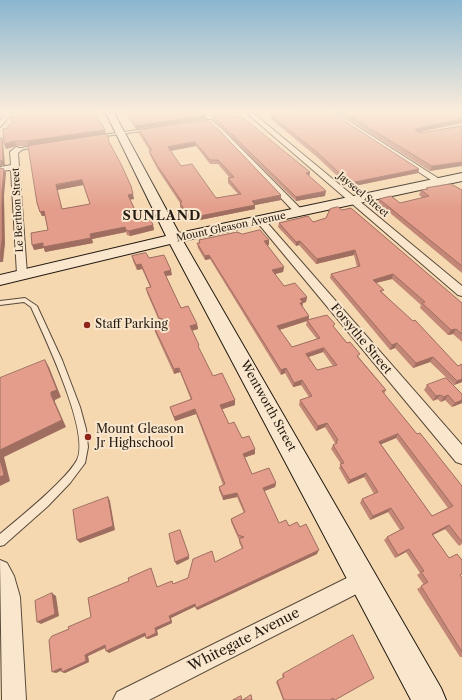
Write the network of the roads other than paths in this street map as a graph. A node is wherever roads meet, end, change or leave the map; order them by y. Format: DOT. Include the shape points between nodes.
graph roads {
  1 [pos="126,144"];
  2 [pos="233,144"];
  3 [pos="285,144"];
  4 [pos="385,144"];
  5 [pos="41,145"];
  6 [pos="19,149"];
  7 [pos="16,167"];
  8 [pos="0,169"];
  9 [pos="451,182"];
  10 [pos="352,201"];
  11 [pos="299,212"];
  12 [pos="260,220"];
  13 [pos="175,239"];
  14 [pos="22,274"];
  15 [pos="0,280"];
  16 [pos="462,292"];
  17 [pos="0,303"];
  18 [pos="462,457"];
  19 [pos="0,541"];
  20 [pos="0,570"];
  21 [pos="363,580"];
  22 [pos="14,700"];
  23 [pos="125,700"];
  24 [pos="429,700"];
  1 -- 13 [label="street, Wentworth Street"];
  2 -- 11 [label="street"];
  3 -- 10 [label="street, Jayseel Street"];
  4 -- 9 [label="street"];
  5 -- 6 [label="lane"];
  6 -- 7 [label="street, Le Berthon Street" via="14,152"];
  7 -- 8 [label="street"];
  7 -- 14 [label="street, Le Berthon Street"];
  9 -- 10 [label="street, Mount Gleason Avenue"];
  10 -- 11 [label="street, Mount Gleason Avenue"];
  10 -- 16 [label="street, Jayseel Street"];
  11 -- 12 [label="street, Mount Gleason Avenue"];
  12 -- 13 [label="street, Mount Gleason Avenue"];
  12 -- 18 [label="street, Forsythe Street"];
  13 -- 14 [label="street, Mount Gleason Avenue"];
  13 -- 21 [label="street, Wentworth Street"];
  14 -- 15 [label="street, Mount Gleason Avenue"];
  17 -- 19 [label="lane" via="25,300 34,306 68,384 85,452 82,461 59,488"];
  20 -- 22 [label="street" via="7,583 10,597"];
  21 -- 23 [label="street, Whitegate Avenue"];
  21 -- 24 [label="street, Wentworth Street"];
}
